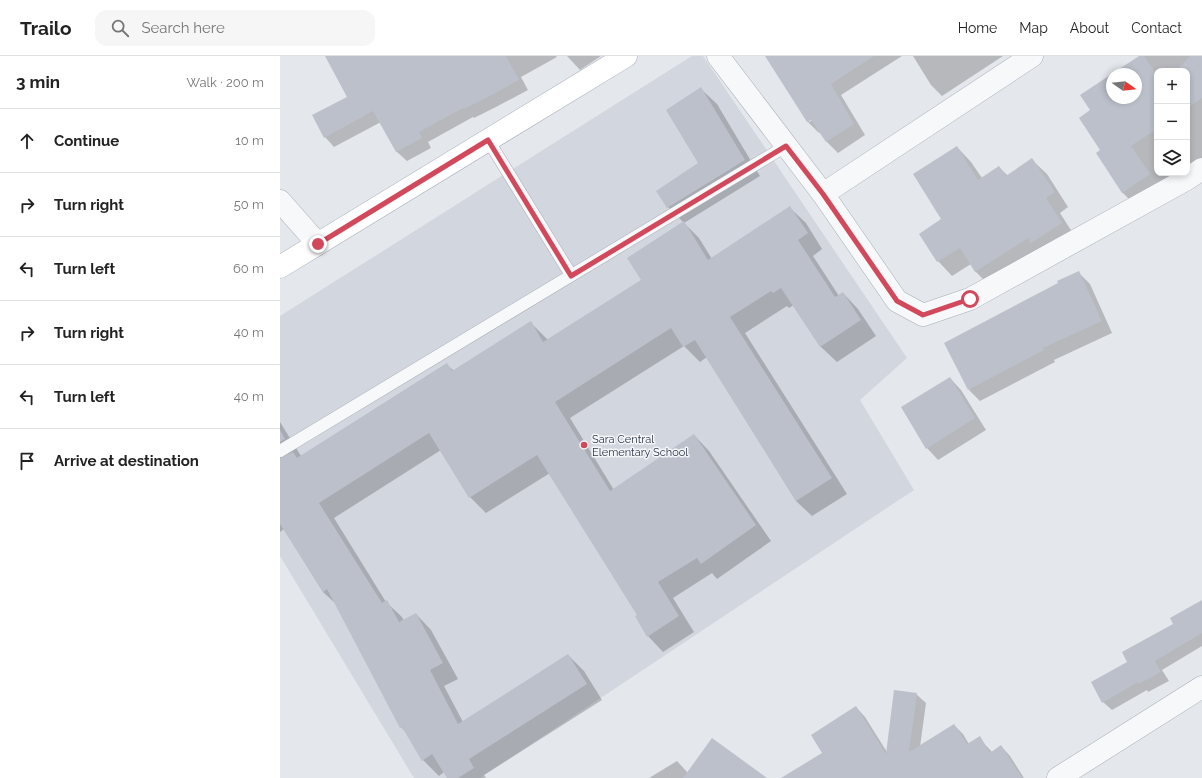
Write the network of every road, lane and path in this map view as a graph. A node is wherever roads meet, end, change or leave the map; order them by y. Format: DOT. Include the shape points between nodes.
graph roads {
  1 [pos="626,56"];
  2 [pos="718,56"];
  3 [pos="1032,56"];
  4 [pos="488,140"];
  5 [pos="786,146"];
  6 [pos="1202,169"];
  7 [pos="823,194"];
  8 [pos="280,200"];
  9 [pos="318,244"];
  10 [pos="280,268"];
  11 [pos="571,276"];
  12 [pos="280,451"];
  13 [pos="1202,687"];
  14 [pos="1058,778"];
  1 -- 4 [label="main road"];
  2 -- 5 [label="street"];
  3 -- 7 [label="street"];
  4 -- 9 [label="main road"];
  4 -- 11 [label="lane"];
  5 -- 7 [label="street"];
  5 -- 11 [label="lane"];
  6 -- 7 [label="street" via="970,299 923,315 897,301"];
  8 -- 9 [label="street"];
  9 -- 10 [label="main road"];
  11 -- 12 [label="lane"];
  13 -- 14 [label="street"];
}
